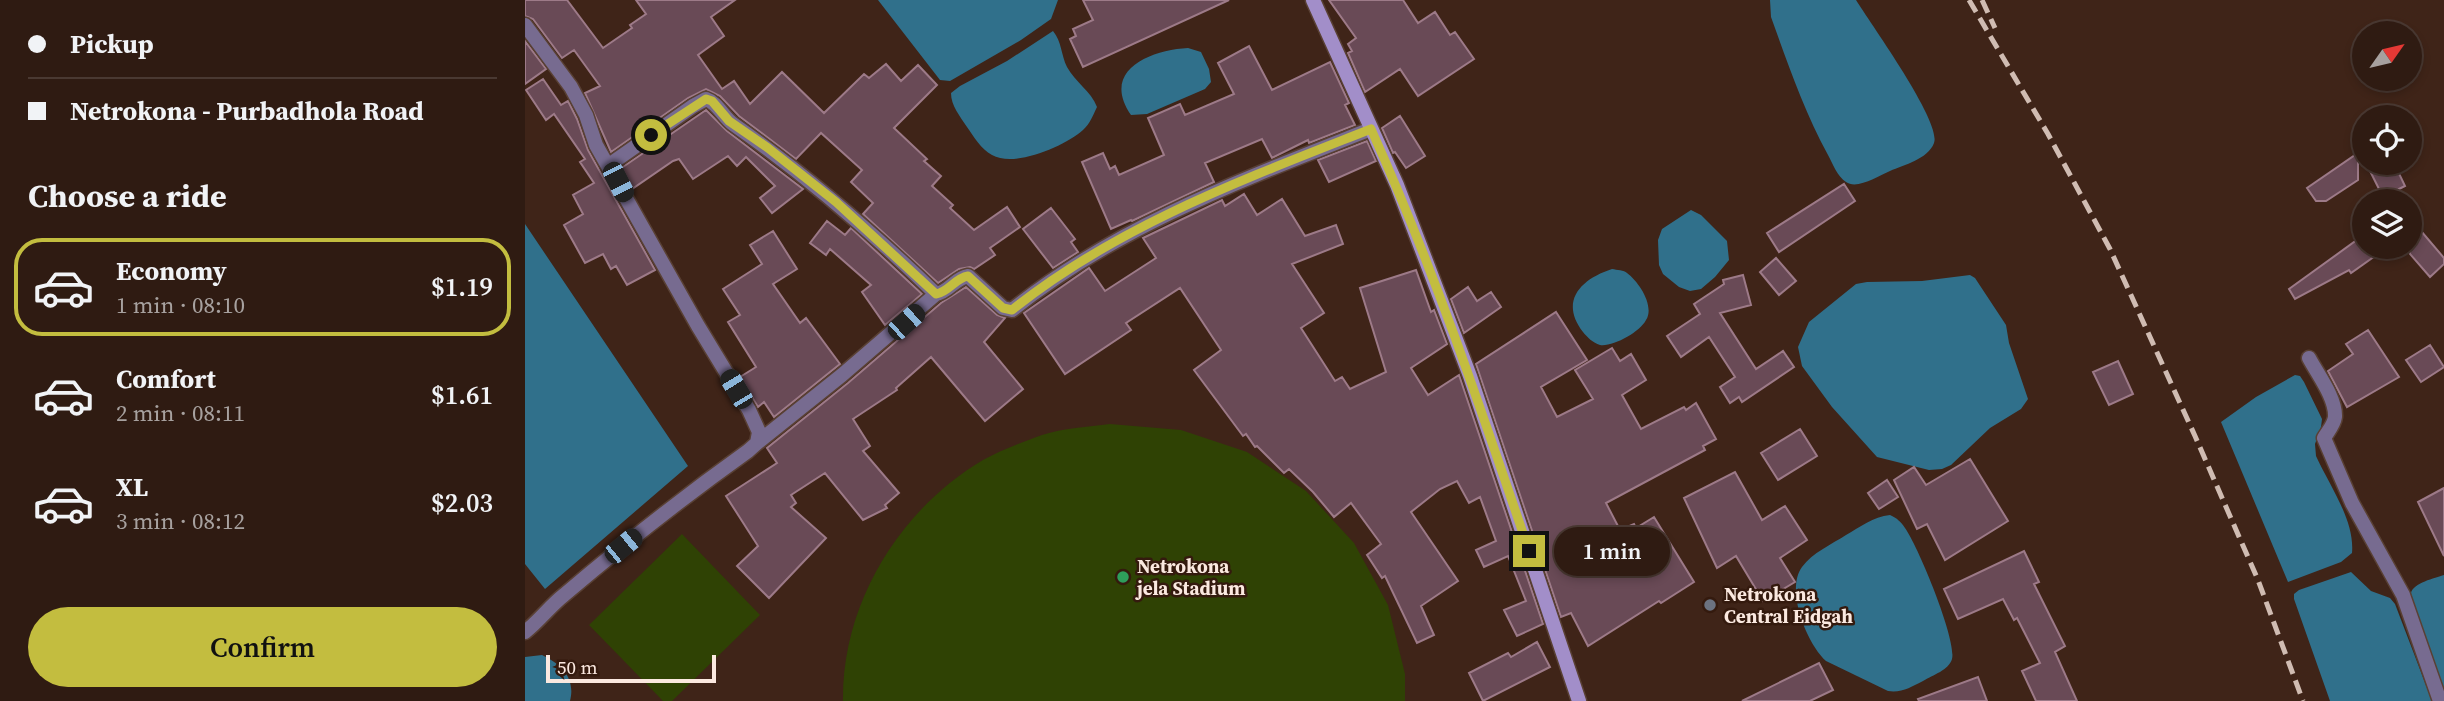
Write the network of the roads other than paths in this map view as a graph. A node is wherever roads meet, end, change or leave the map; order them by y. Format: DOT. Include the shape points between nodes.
graph roads {
  1 [pos="1313,0"];
  2 [pos="525,25"];
  3 [pos="1371,129"];
  4 [pos="609,165"];
  5 [pos="936,294"];
  6 [pos="2309,358"];
  7 [pos="757,443"];
  8 [pos="525,632"];
  9 [pos="1579,701"];
  10 [pos="2440,701"];
  1 -- 3 [label="main road"];
  2 -- 4 [label="street" via="571,87"];
  3 -- 5 [label="street" via="1152,222 1086,258 1012,310 1003,308 968,276"];
  3 -- 9 [label="main road" via="1470,376"];
  4 -- 5 [label="street" via="693,106 712,101 729,121 836,202"];
  4 -- 7 [label="street" via="749,410 759,432"];
  5 -- 7 [label="street"];
  6 -- 10 [label="street" via="2333,405 2333,425 2324,438 2352,503 2403,595"];
  7 -- 8 [label="street" via="686,495"];
}
